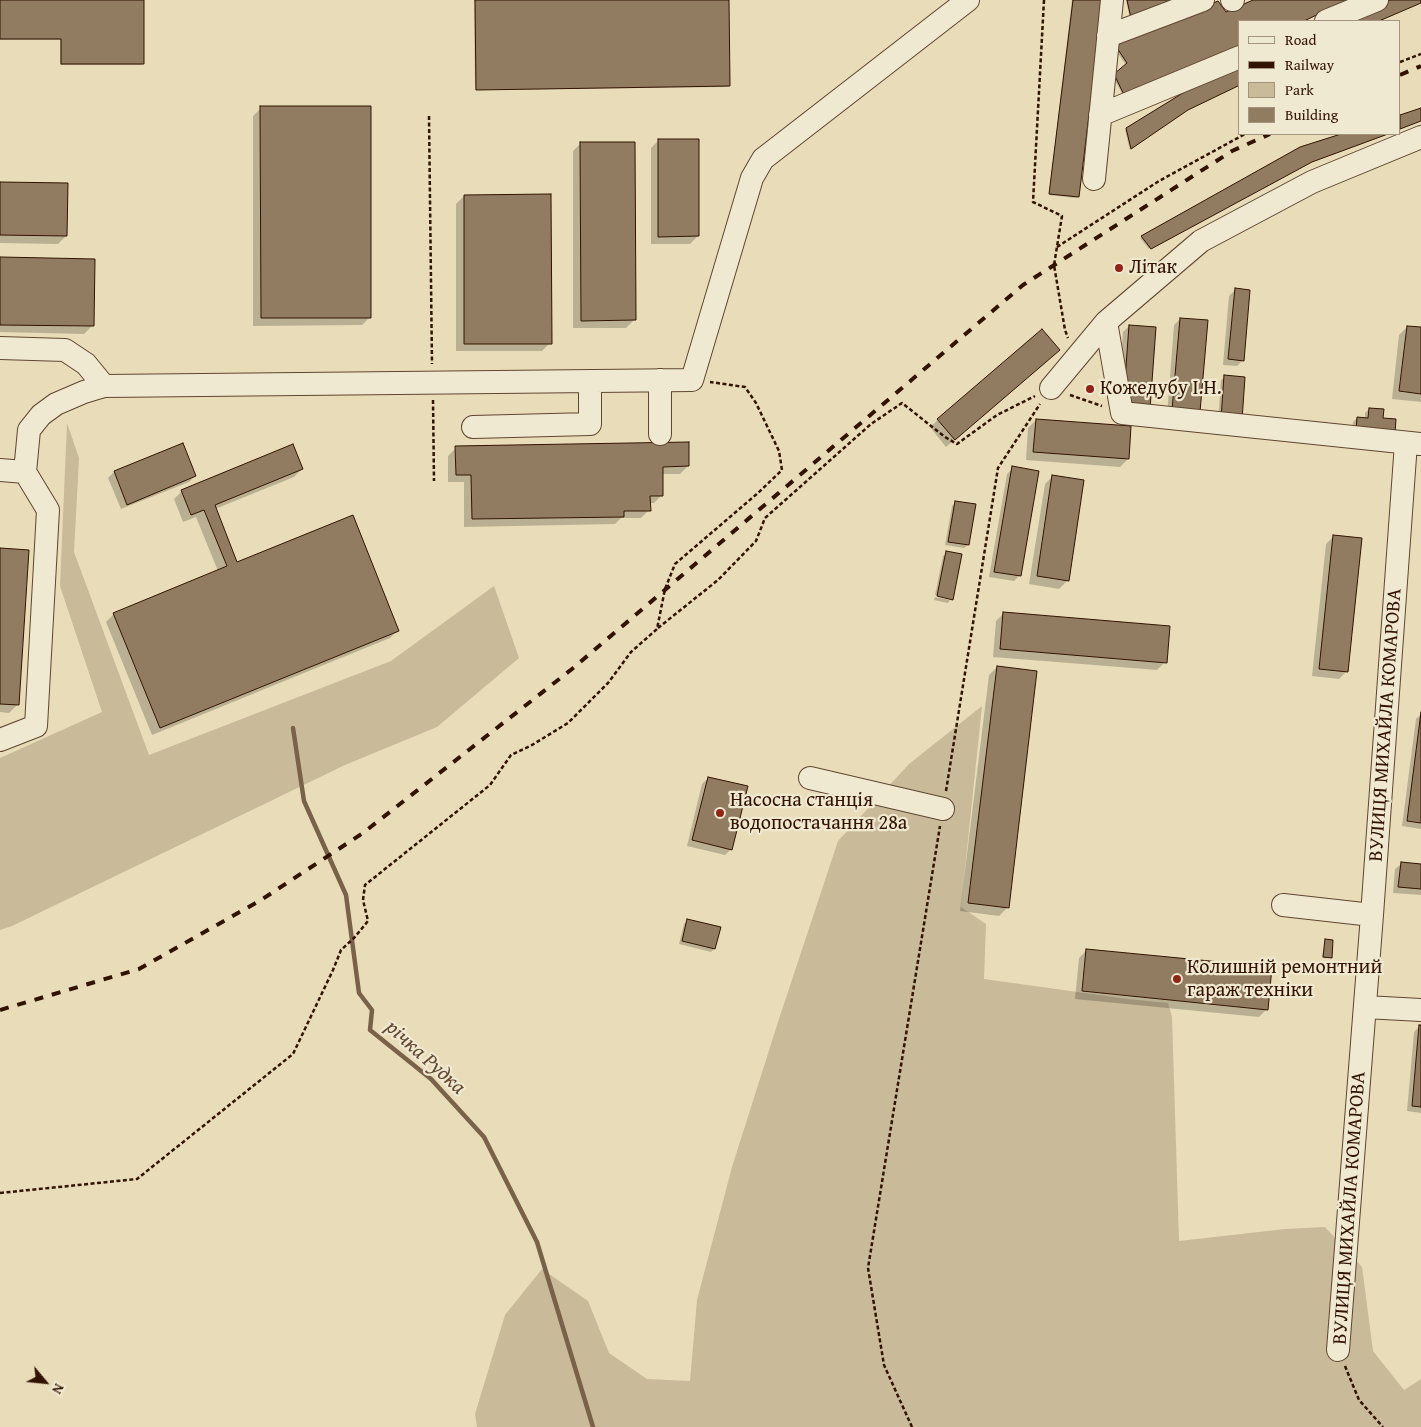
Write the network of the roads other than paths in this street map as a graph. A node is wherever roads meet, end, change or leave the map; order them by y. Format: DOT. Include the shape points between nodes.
graph roads {
  1 [pos="968,0"];
  2 [pos="1112,0"];
  3 [pos="1203,0"];
  4 [pos="1377,0"];
  5 [pos="1328,20"];
  6 [pos="1108,36"];
  7 [pos="1238,58"];
  8 [pos="1100,115"];
  9 [pos="1421,137"];
  10 [pos="1094,179"];
  11 [pos="1106,322"];
  12 [pos="0,348"];
  13 [pos="660,380"];
  14 [pos="590,381"];
  15 [pos="104,386"];
  16 [pos="1051,388"];
  17 [pos="473,428"];
  18 [pos="660,434"];
  19 [pos="1414,444"];
  20 [pos="0,470"];
  21 [pos="25,472"];
  22 [pos="0,740"];
  23 [pos="810,778"];
  24 [pos="943,809"];
  25 [pos="1283,905"];
  26 [pos="1372,915"];
  27 [pos="1365,1007"];
  28 [pos="1421,1010"];
  29 [pos="1338,1350"];
  1 -- 13 [label="street" via="763,160 752,178 692,380"];
  2 -- 6 [label="street"];
  3 -- 6 [label="street"];
  4 -- 5 [label="street"];
  6 -- 8 [label="street"];
  7 -- 8 [label="street"];
  8 -- 10 [label="street"];
  9 -- 11 [label="street" via="1312,182 1201,242"];
  11 -- 16 [label="street"];
  11 -- 19 [label="street, ВУЛИЦЯ МИХАЙЛА КОМАРОВА" via="1122,413"];
  12 -- 15 [label="street" via="65,350 86,364"];
  13 -- 14 [label="street"];
  13 -- 18 [label="street"];
  14 -- 15 [label="street"];
  14 -- 17 [label="street" via="590,424"];
  15 -- 21 [label="street" via="56,404 41,415 29,430"];
  19 -- 26 [label="street, ВУЛИЦЯ МИХАЙЛА КОМАРОВА"];
  20 -- 21 [label="street"];
  21 -- 22 [label="street" via="48,510 36,726"];
  23 -- 24 [label="street"];
  25 -- 26 [label="street"];
  26 -- 27 [label="street, ВУЛИЦЯ МИХАЙЛА КОМАРОВА"];
  27 -- 28 [label="street"];
  27 -- 29 [label="street, ВУЛИЦЯ МИХАЙЛА КОМАРОВА"];
}
